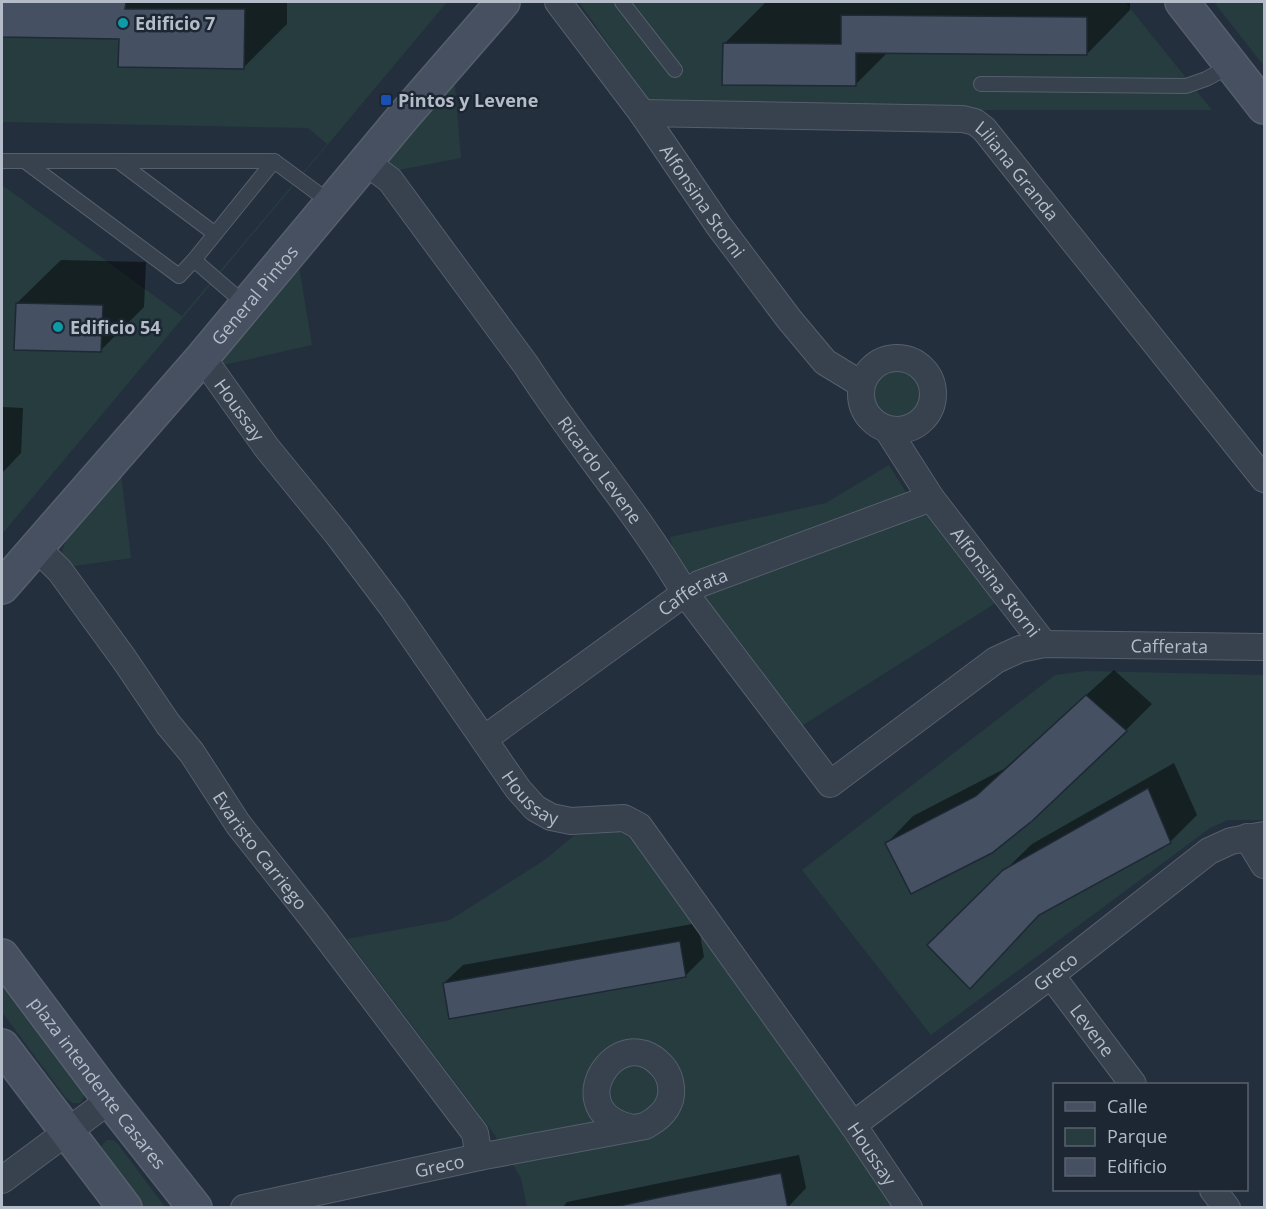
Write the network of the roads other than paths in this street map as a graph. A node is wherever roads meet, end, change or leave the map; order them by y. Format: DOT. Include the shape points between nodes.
graph roads {
  1 [pos="503,2"];
  2 [pos="558,2"];
  3 [pos="622,2"];
  4 [pos="1182,2"];
  5 [pos="1232,65"];
  6 [pos="675,70"];
  7 [pos="981,84"];
  8 [pos="1264,107"];
  9 [pos="642,113"];
  10 [pos="2,161"];
  11 [pos="118,161"];
  12 [pos="274,161"];
  13 [pos="26,162"];
  14 [pos="366,162"];
  15 [pos="331,203"];
  16 [pos="214,233"];
  17 [pos="194,261"];
  18 [pos="245,304"];
  19 [pos="201,359"];
  20 [pos="861,384"];
  21 [pos="887,429"];
  22 [pos="1264,479"];
  23 [pos="931,498"];
  24 [pos="36,548"];
  25 [pos="2,587"];
  26 [pos="685,593"];
  27 [pos="1044,644"];
  28 [pos="1264,647"];
  29 [pos="484,739"];
  30 [pos="830,784"];
  31 [pos="1256,836"];
  32 [pos="1264,865"];
  33 [pos="2,956"];
  34 [pos="1051,975"];
  35 [pos="2,1046"];
  36 [pos="1132,1083"];
  37 [pos="110,1100"];
  38 [pos="853,1125"];
  39 [pos="633,1128"];
  40 [pos="66,1131"];
  41 [pos="479,1157"];
  42 [pos="2,1180"];
  43 [pos="1214,1191"];
  44 [pos="125,1208"];
  45 [pos="195,1208"];
  46 [pos="244,1208"];
  47 [pos="909,1208"];
  48 [pos="1227,1208"];
  1 -- 14 [label="street, General Pintos"];
  2 -- 9 [label="street, Alfonsina Storni"];
  3 -- 6 [label="lane"];
  4 -- 5 [label="street"];
  5 -- 7 [label="lane" via="1186,86"];
  5 -- 8 [label="street"];
  9 -- 20 [label="street, Alfonsina Storni" via="789,319 825,362"];
  9 -- 22 [label="street, Liliana Granda" via="963,119 975,123 984,129"];
  10 -- 13 [label="lane"];
  11 -- 12 [label="lane"];
  11 -- 13 [label="lane"];
  11 -- 16 [label="lane"];
  12 -- 15 [label="lane"];
  12 -- 16 [label="lane"];
  13 -- 17 [label="lane" via="179,276"];
  14 -- 15 [label="street, General Pintos"];
  14 -- 26 [label="street, Ricardo Levene" via="390,180 605,475"];
  15 -- 18 [label="street, General Pintos"];
  16 -- 17 [label="lane"];
  17 -- 18 [label="lane"];
  18 -- 19 [label="street, General Pintos"];
  19 -- 24 [label="street, General Pintos"];
  19 -- 29 [label="street, Houssay" via="393,608"];
  20 -- 21 [label="street, Alfonsina Storni" via="862,407 877,425"];
  20 -- 21 [label="street" via="874,366 895,358 917,364 931,381 932,404 919,423 910,429"];
  21 -- 23 [label="street, Alfonsina Storni"];
  23 -- 26 [label="street, Cafferata" via="699,584"];
  23 -- 27 [label="street, Alfonsina Storni"];
  24 -- 25 [label="street, General Pintos"];
  24 -- 41 [label="street, Evaristo Carriego" via="60,571 192,753 238,824 475,1133"];
  26 -- 29 [label="street, Cafferata"];
  26 -- 30 [label="street, Ricardo Levene"];
  27 -- 28 [label="street, Cafferata"];
  27 -- 30 [label="street, Cafferata" via="996,660"];
  29 -- 38 [label="street, Houssay" via="518,789 551,818 624,818 639,826"];
  31 -- 32 [label="street"];
  31 -- 34 [label="street, Greco" via="1209,851"];
  33 -- 37 [label="street, plaza intendente Casares"];
  34 -- 36 [label="street, Levene"];
  34 -- 38 [label="street, Greco"];
  35 -- 40 [label="street"];
  37 -- 40 [label="street"];
  37 -- 45 [label="street, plaza intendente Casares"];
  38 -- 47 [label="street, Houssay"];
  39 -- 41 [label="street, Greco"];
  40 -- 42 [label="street"];
  40 -- 44 [label="street"];
  41 -- 46 [label="street, Greco"];
  43 -- 48 [label="street"];
}
